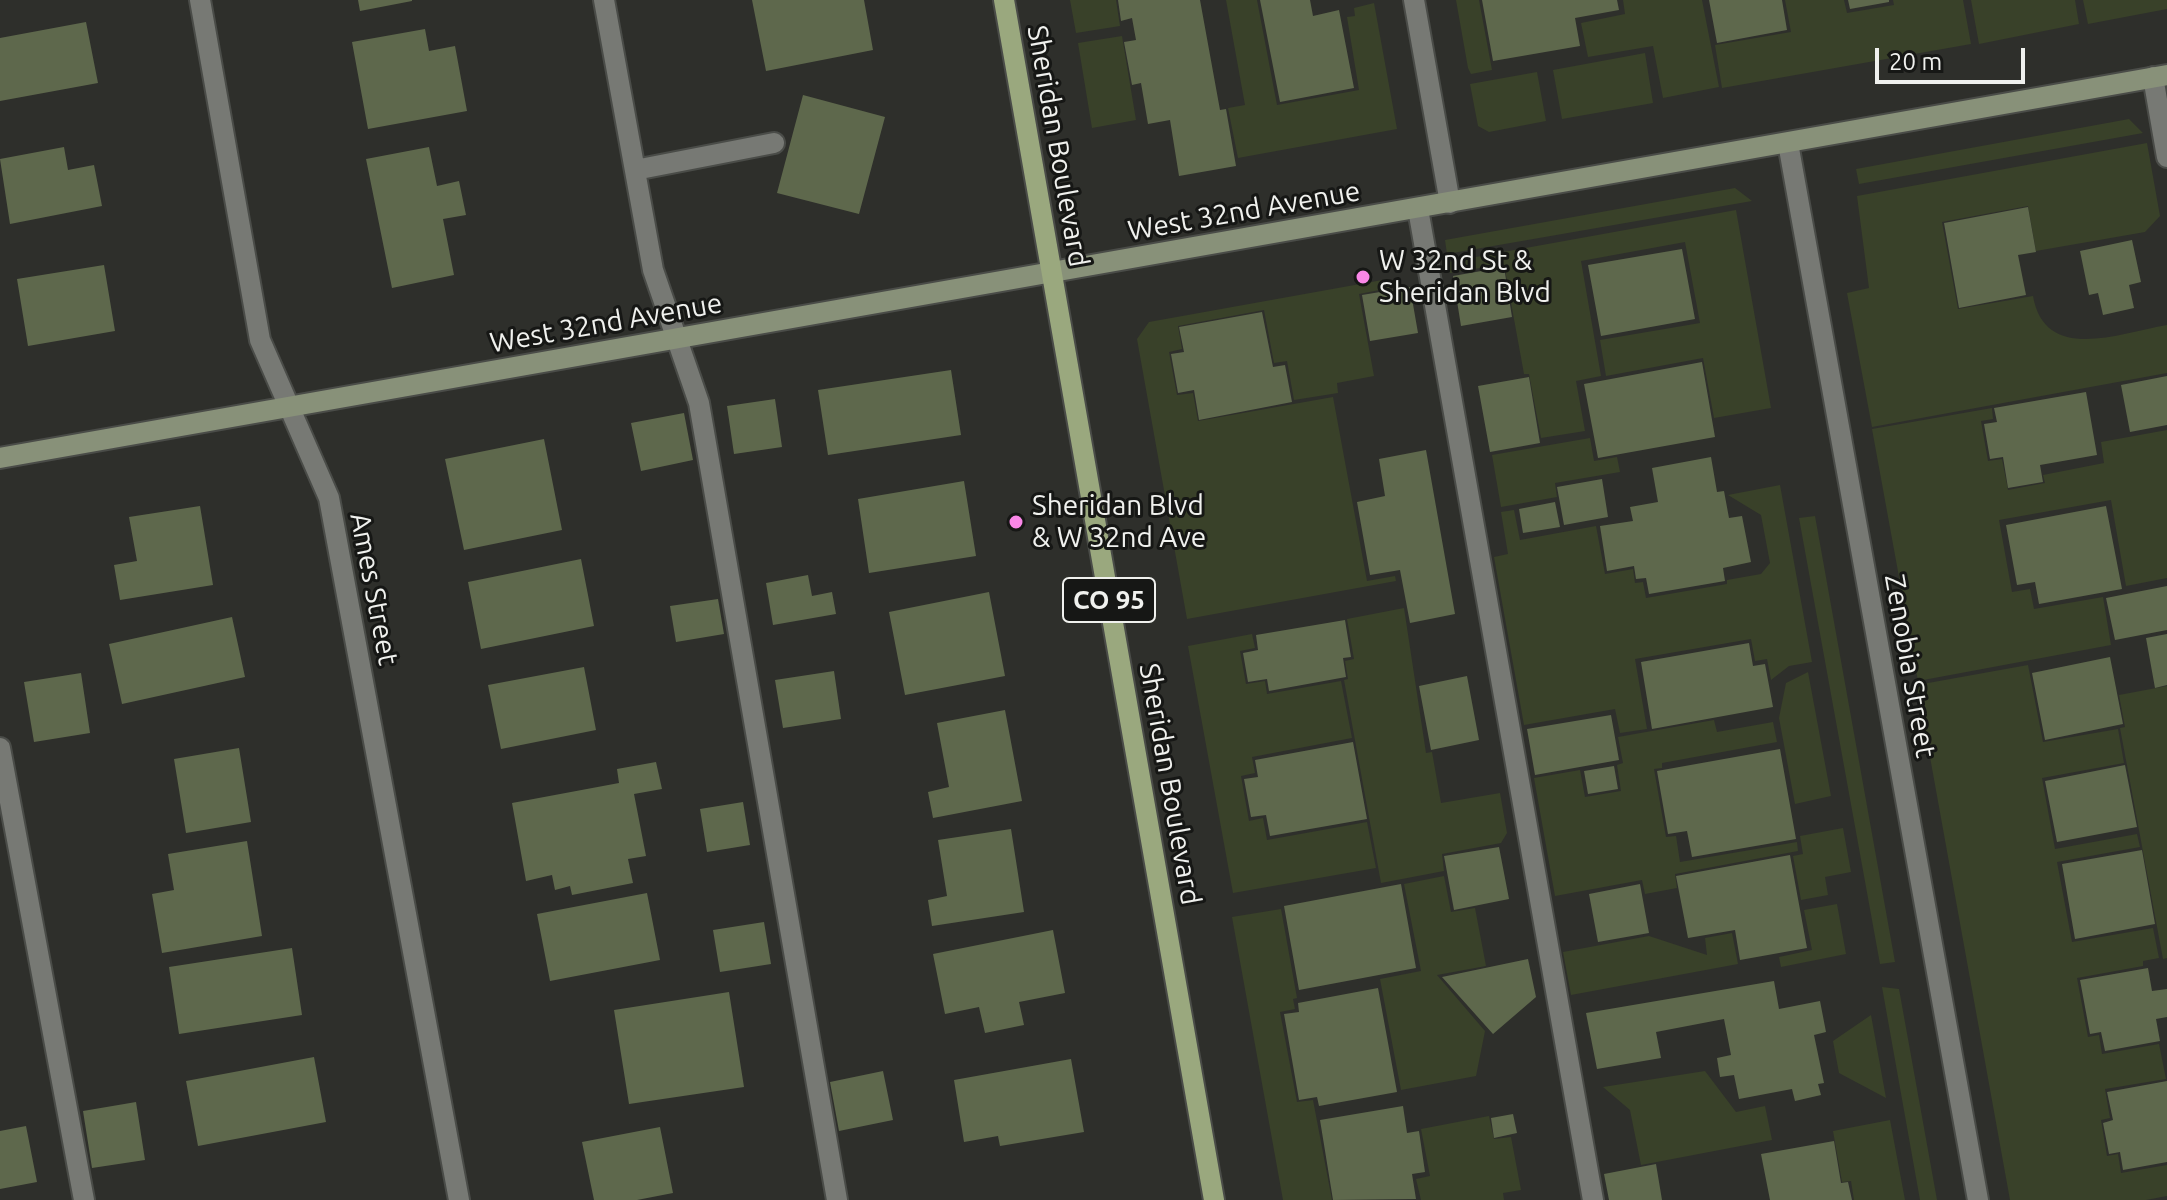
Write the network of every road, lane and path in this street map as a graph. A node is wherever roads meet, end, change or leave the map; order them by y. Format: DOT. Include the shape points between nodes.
graph roads {
  1 [pos="200,0"];
  2 [pos="604,0"];
  3 [pos="1004,0"];
  4 [pos="1414,0"];
  5 [pos="2160,76"];
  6 [pos="774,143"];
  7 [pos="1788,143"];
  8 [pos="2167,157"];
  9 [pos="635,170"];
  10 [pos="1450,203"];
  11 [pos="1418,209"];
  12 [pos="1052,274"];
  13 [pos="678,340"];
  14 [pos="286,407"];
  15 [pos="0,458"];
  16 [pos="0,748"];
  17 [pos="84,1200"];
  18 [pos="459,1200"];
  19 [pos="837,1200"];
  20 [pos="1214,1200"];
  21 [pos="1593,1200"];
  22 [pos="1978,1200"];
  1 -- 14 [label="street, Ames Street" via="252,307"];
  2 -- 9 [label="street"];
  3 -- 12 [label="main road, Sheridan Boulevard / CO 95"];
  4 -- 10 [label="street"];
  5 -- 7 [label="street, West 32nd Avenue"];
  5 -- 8 [label="street"];
  6 -- 9 [label="street"];
  7 -- 10 [label="street, West 32nd Avenue"];
  7 -- 22 [label="street, Zenobia Street"];
  9 -- 13 [label="street" via="653,270"];
  10 -- 11 [label="street, West 32nd Avenue"];
  11 -- 12 [label="street, West 32nd Avenue"];
  11 -- 21 [label="street"];
  12 -- 13 [label="street, West 32nd Avenue"];
  12 -- 20 [label="main road, Sheridan Boulevard / CO 95"];
  13 -- 14 [label="street, West 32nd Avenue"];
  13 -- 19 [label="street" via="699,403"];
  14 -- 15 [label="street, West 32nd Avenue"];
  14 -- 18 [label="street, Ames Street" via="329,498"];
  16 -- 17 [label="street"];
}
